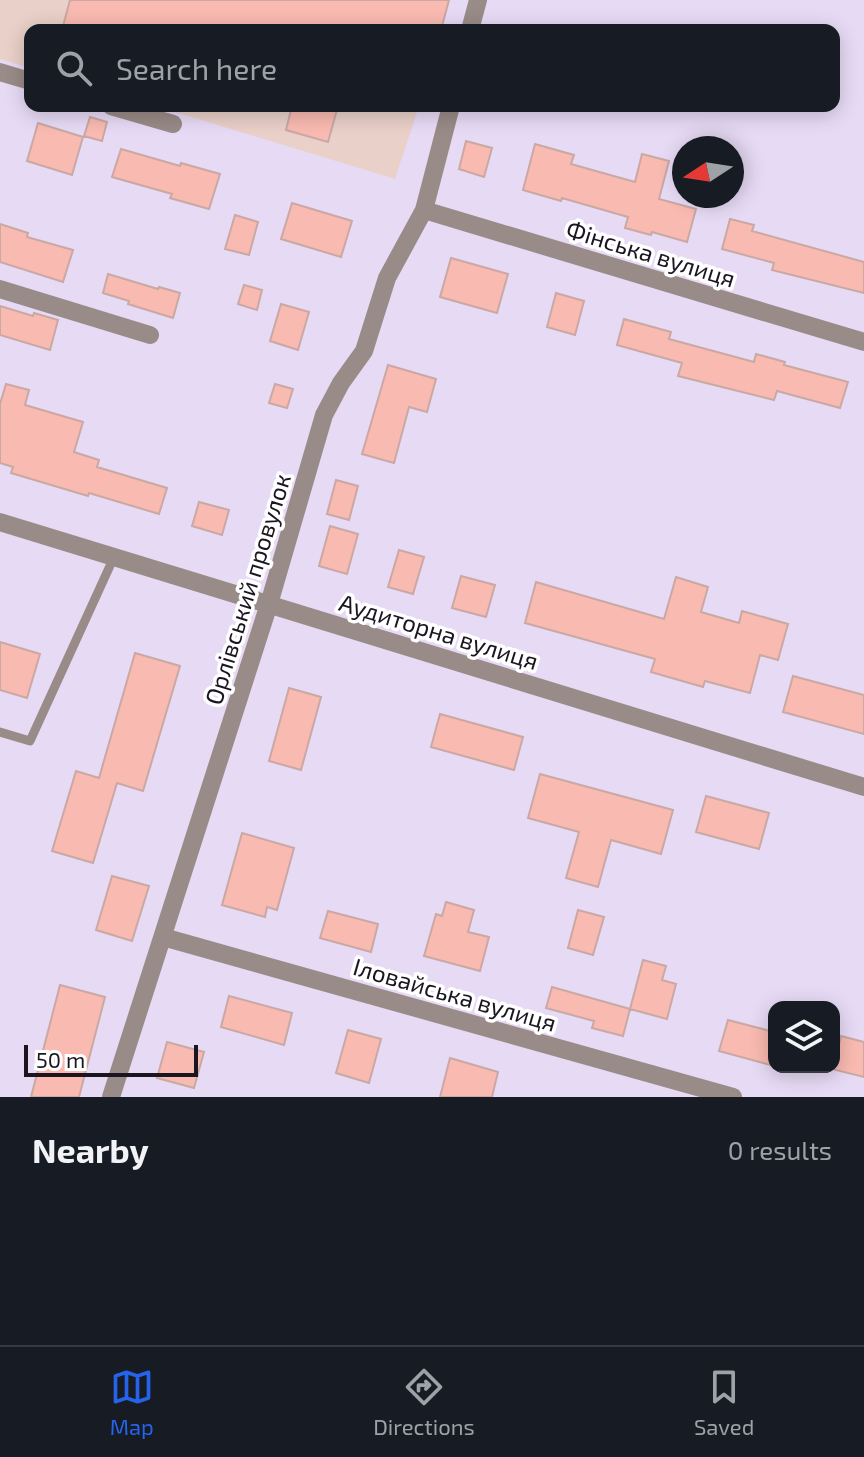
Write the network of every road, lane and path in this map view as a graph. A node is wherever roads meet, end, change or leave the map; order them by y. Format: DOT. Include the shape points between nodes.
graph roads {
  1 [pos="478,0"];
  2 [pos="472,24"];
  3 [pos="0,72"];
  4 [pos="24,79"];
  5 [pos="132,112"];
  6 [pos="449,112"];
  7 [pos="173,124"];
  8 [pos="424,210"];
  9 [pos="0,289"];
  10 [pos="150,335"];
  11 [pos="864,342"];
  12 [pos="0,522"];
  13 [pos="114,557"];
  14 [pos="269,604"];
  15 [pos="0,732"];
  16 [pos="864,787"];
  17 [pos="163,937"];
  18 [pos="111,1097"];
  19 [pos="733,1097"];
  1 -- 2 [label="street"];
  3 -- 4 [label="street"];
  5 -- 7 [label="street"];
  6 -- 8 [label="street, Орлівський провулок"];
  8 -- 11 [label="street, Фінська вулиця"];
  8 -- 14 [label="street, Орлівський провулок" via="387,278 364,351 324,415"];
  9 -- 10 [label="street"];
  12 -- 13 [label="street, Аудиторна вулиця"];
  13 -- 14 [label="street, Аудиторна вулиця"];
  13 -- 15 [label="lane" via="30,741"];
  14 -- 16 [label="street, Аудиторна вулиця"];
  14 -- 17 [label="street, Орлівський провулок"];
  17 -- 18 [label="street, Орлівський провулок"];
  17 -- 19 [label="street, Іловайська вулиця"];
}
